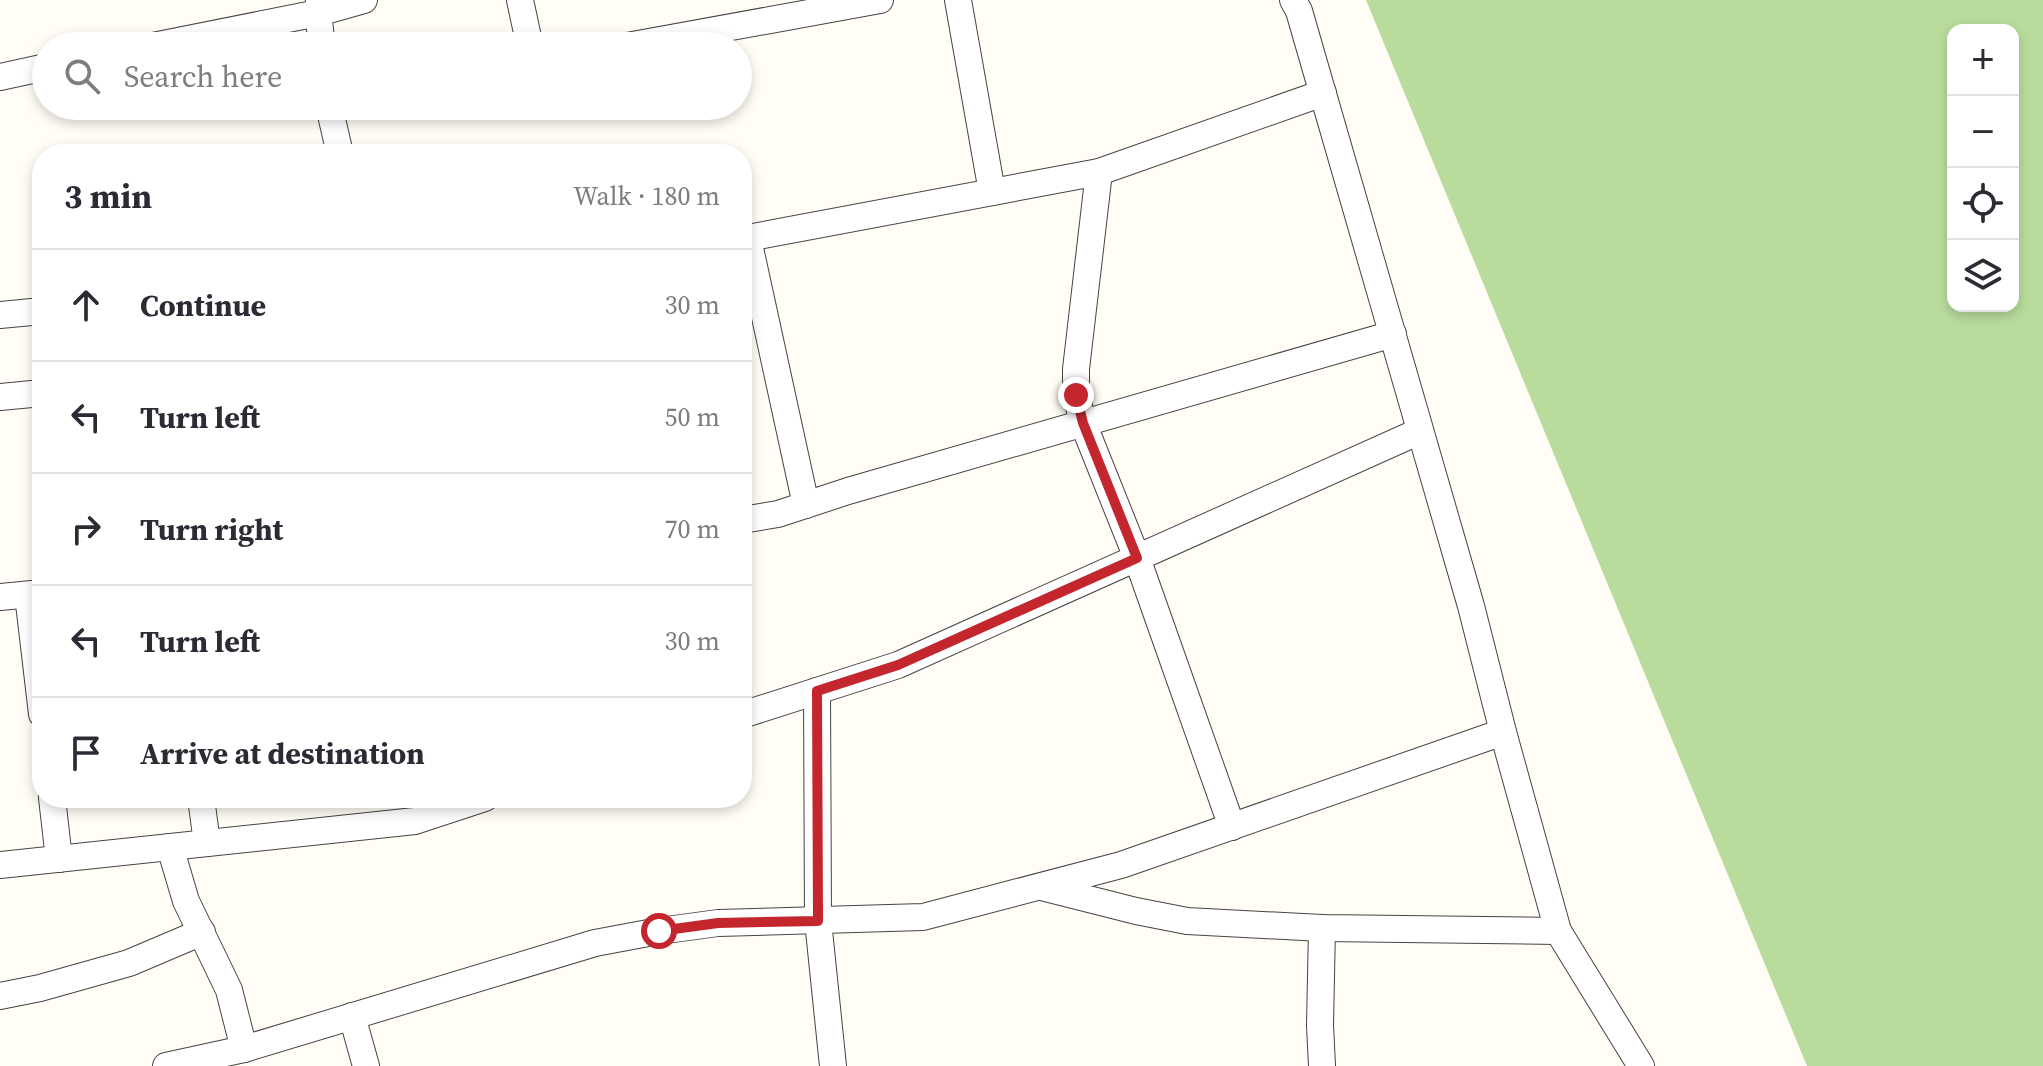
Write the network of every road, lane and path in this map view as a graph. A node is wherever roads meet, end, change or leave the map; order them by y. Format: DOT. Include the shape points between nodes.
graph roads {
  1 [pos="364,0"];
  2 [pos="520,0"];
  3 [pos="880,0"];
  4 [pos="958,0"];
  5 [pos="1293,0"];
  6 [pos="318,6"];
  7 [pos="211,32"];
  8 [pos="321,32"];
  9 [pos="527,32"];
  10 [pos="704,32"];
  11 [pos="32,70"];
  12 [pos="0,77"];
  13 [pos="1323,93"];
  14 [pos="332,120"];
  15 [pos="338,144"];
  16 [pos="1099,172"];
  17 [pos="992,192"];
  18 [pos="752,238"];
  19 [pos="752,270"];
  20 [pos="32,312"];
  21 [pos="0,315"];
  22 [pos="1393,334"];
  23 [pos="32,394"];
  24 [pos="0,397"];
  25 [pos="1083,423"];
  26 [pos="1420,431"];
  27 [pos="806,505"];
  28 [pos="752,518"];
  29 [pos="1137,558"];
  30 [pos="32,594"];
  31 [pos="0,597"];
  32 [pos="817,691"];
  33 [pos="752,712"];
  34 [pos="1503,732"];
  35 [pos="53,808"];
  36 [pos="202,808"];
  37 [pos="455,808"];
  38 [pos="1232,827"];
  39 [pos="207,843"];
  40 [pos="170,847"];
  41 [pos="59,859"];
  42 [pos="0,865"];
  43 [pos="1041,888"];
  44 [pos="818,921"];
  45 [pos="1322,928"];
  46 [pos="1558,931"];
  47 [pos="202,932"];
  48 [pos="0,996"];
  49 [pos="352,1016"];
  50 [pos="244,1049"];
  51 [pos="166,1066"];
  52 [pos="366,1066"];
  53 [pos="833,1066"];
  54 [pos="1322,1066"];
  55 [pos="1641,1066"];
  1 -- 6 [label="street"];
  2 -- 9 [label="street"];
  3 -- 10 [label="street"];
  4 -- 17 [label="street"];
  5 -- 13 [label="street"];
  6 -- 7 [label="street"];
  6 -- 8 [label="street"];
  11 -- 12 [label="street"];
  13 -- 16 [label="street"];
  13 -- 22 [label="street"];
  14 -- 15 [label="street"];
  16 -- 17 [label="street"];
  16 -- 25 [label="street" via="1076,369"];
  17 -- 18 [label="street"];
  19 -- 27 [label="street"];
  20 -- 21 [label="street"];
  22 -- 25 [label="street"];
  22 -- 26 [label="street"];
  23 -- 24 [label="street"];
  25 -- 27 [label="street"];
  25 -- 29 [label="street"];
  26 -- 29 [label="street"];
  26 -- 34 [label="street"];
  27 -- 28 [label="street"];
  29 -- 32 [label="street" via="898,665"];
  29 -- 38 [label="street"];
  30 -- 31 [label="street"];
  32 -- 33 [label="street"];
  32 -- 44 [label="street"];
  34 -- 38 [label="street"];
  34 -- 46 [label="street"];
  35 -- 41 [label="street"];
  36 -- 39 [label="street"];
  37 -- 39 [label="street" via="415,821"];
  38 -- 43 [label="street"];
  39 -- 40 [label="street"];
  40 -- 41 [label="street"];
  40 -- 47 [label="street" via="186,901"];
  41 -- 42 [label="street"];
  43 -- 44 [label="street" via="923,917"];
  43 -- 45 [label="street" via="1187,921"];
  44 -- 49 [label="street" via="718,923 595,943"];
  44 -- 53 [label="street"];
  45 -- 46 [label="street"];
  45 -- 54 [label="street"];
  46 -- 55 [label="street"];
  47 -- 48 [label="street" via="129,963"];
  47 -- 50 [label="street" via="229,990"];
  49 -- 50 [label="street"];
  49 -- 52 [label="street"];
  50 -- 51 [label="street"];
}
